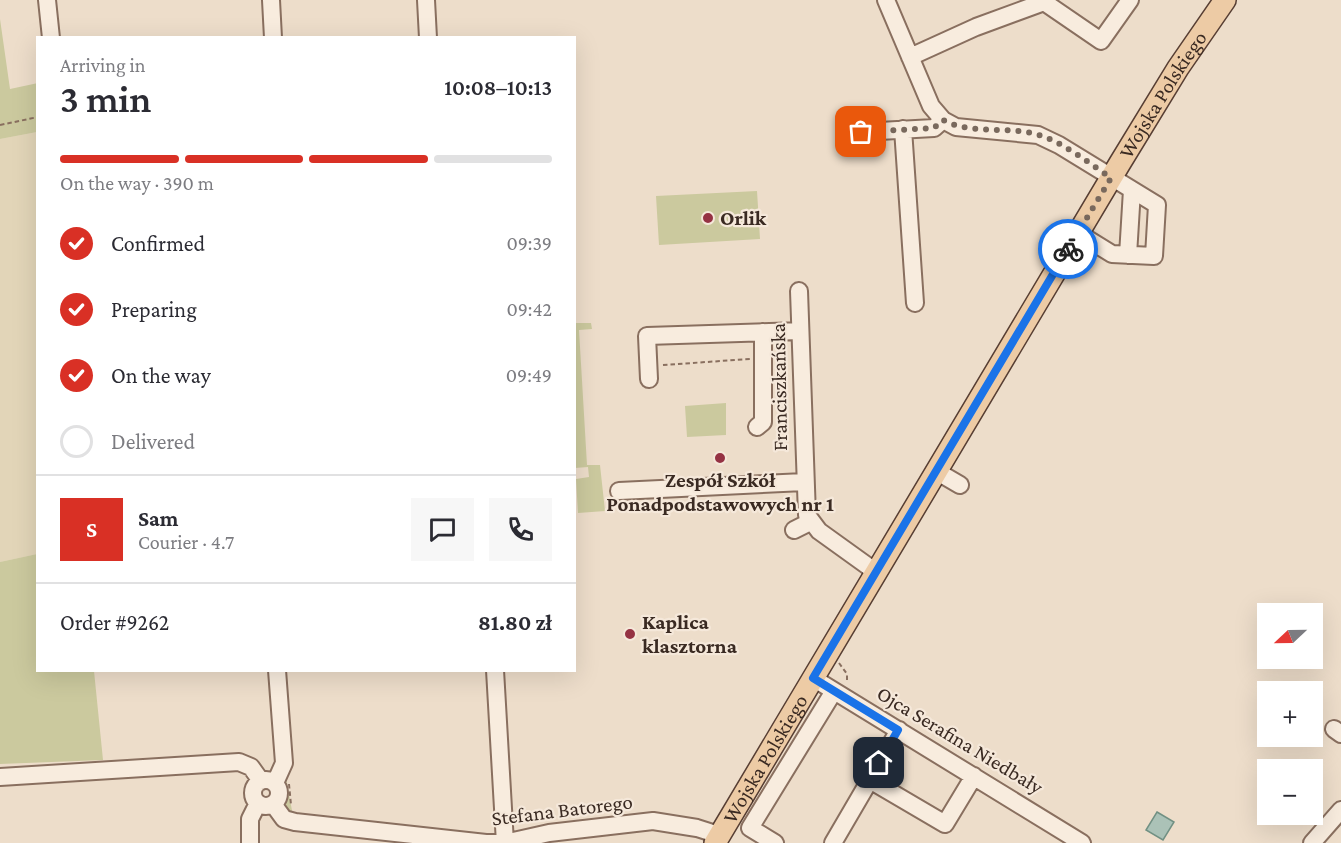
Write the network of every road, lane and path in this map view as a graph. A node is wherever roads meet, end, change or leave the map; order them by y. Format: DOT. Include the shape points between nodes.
graph roads {
  1 [pos="47,0"];
  2 [pos="272,0"];
  3 [pos="426,0"];
  4 [pos="886,0"];
  5 [pos="1130,0"];
  6 [pos="1225,0"];
  7 [pos="1044,1"];
  8 [pos="51,36"];
  9 [pos="274,36"];
  10 [pos="428,36"];
  11 [pos="910,57"];
  12 [pos="36,117"];
  13 [pos="943,120"];
  14 [pos="0,125"];
  15 [pos="903,129"];
  16 [pos="861,132"];
  17 [pos="1111,178"];
  18 [pos="1132,190"];
  19 [pos="1078,233"];
  20 [pos="1128,255"];
  21 [pos="799,291"];
  22 [pos="915,303"];
  23 [pos="800,331"];
  24 [pos="763,332"];
  25 [pos="763,358"];
  26 [pos="648,372"];
  27 [pos="757,427"];
  28 [pos="936,471"];
  29 [pos="804,482"];
  30 [pos="960,485"];
  31 [pos="619,491"];
  32 [pos="810,522"];
  33 [pos="794,530"];
  34 [pos="876,572"];
  35 [pos="837,659"];
  36 [pos="277,672"];
  37 [pos="495,672"];
  38 [pos="813,678"];
  39 [pos="840,687"];
  40 [pos="898,730"];
  41 [pos="974,776"];
  42 [pos="0,777"];
  43 [pos="272,779"];
  44 [pos="870,780"];
  45 [pos="266,804"];
  46 [pos="1341,810"];
  47 [pos="294,811"];
  48 [pos="717,839"];
  49 [pos="250,843"];
  50 [pos="505,843"];
  51 [pos="775,843"];
  52 [pos="832,843"];
  53 [pos="1081,843"];
  54 [pos="1312,843"];
  1 -- 8 [label="street"];
  2 -- 9 [label="street"];
  3 -- 10 [label="street"];
  4 -- 11 [label="street"];
  5 -- 7 [label="street" via="1101,41"];
  6 -- 17 [label="main road, Wojska Polskiego"];
  7 -- 11 [label="street"];
  11 -- 13 [label="street" via="931,106"];
  12 -- 14 [label="path"];
  13 -- 15 [label="street" via="934,128"];
  13 -- 17 [label="street" via="969,130 1038,135"];
  15 -- 16 [label="street"];
  15 -- 22 [label="street"];
  17 -- 18 [label="street"];
  17 -- 19 [label="main road, Wojska Polskiego"];
  18 -- 20 [label="street"];
  18 -- 20 [label="street" via="1157,205 1154,256"];
  19 -- 20 [label="street" via="1112,254"];
  19 -- 28 [label="main road, Wojska Polskiego"];
  21 -- 23 [label="street, Franciszkańska"];
  23 -- 24 [label="street"];
  23 -- 29 [label="street, Franciszkańska"];
  24 -- 25 [label="street"];
  24 -- 26 [label="street" via="647,336"];
  25 -- 26 [label="path"];
  25 -- 27 [label="street" via="763,422"];
  28 -- 30 [label="street"];
  28 -- 34 [label="main road, Wojska Polskiego"];
  29 -- 31 [label="street"];
  29 -- 32 [label="street, Franciszkańska"];
  32 -- 33 [label="street"];
  32 -- 34 [label="street"];
  34 -- 38 [label="main road, Wojska Polskiego"];
  35 -- 39 [label="path" via="847,674"];
  36 -- 43 [label="street" via="284,757"];
  37 -- 50 [label="street"];
  38 -- 39 [label="street, Ojca Serafina Niedbały"];
  38 -- 48 [label="main road, Wojska Polskiego"];
  39 -- 40 [label="street, Ojca Serafina Niedbały"];
  39 -- 51 [label="street" via="750,828"];
  40 -- 41 [label="street, Ojca Serafina Niedbały"];
  40 -- 44 [label="street"];
  41 -- 44 [label="street" via="945,824"];
  41 -- 53 [label="street, Ojca Serafina Niedbały"];
  42 -- 43 [label="street" via="240,762"];
  43 -- 45 [label="street" via="279,796"];
  43 -- 45 [label="street" via="253,792"];
  43 -- 47 [label="path" via="289,777"];
  44 -- 52 [label="street"];
  45 -- 49 [label="street" via="250,819"];
  45 -- 50 [label="street, Stefana Batorego" via="284,819 295,822"];
  46 -- 54 [label="street"];
  48 -- 50 [label="street, Stefana Batorego" via="697,828 653,821 549,833"];
}
